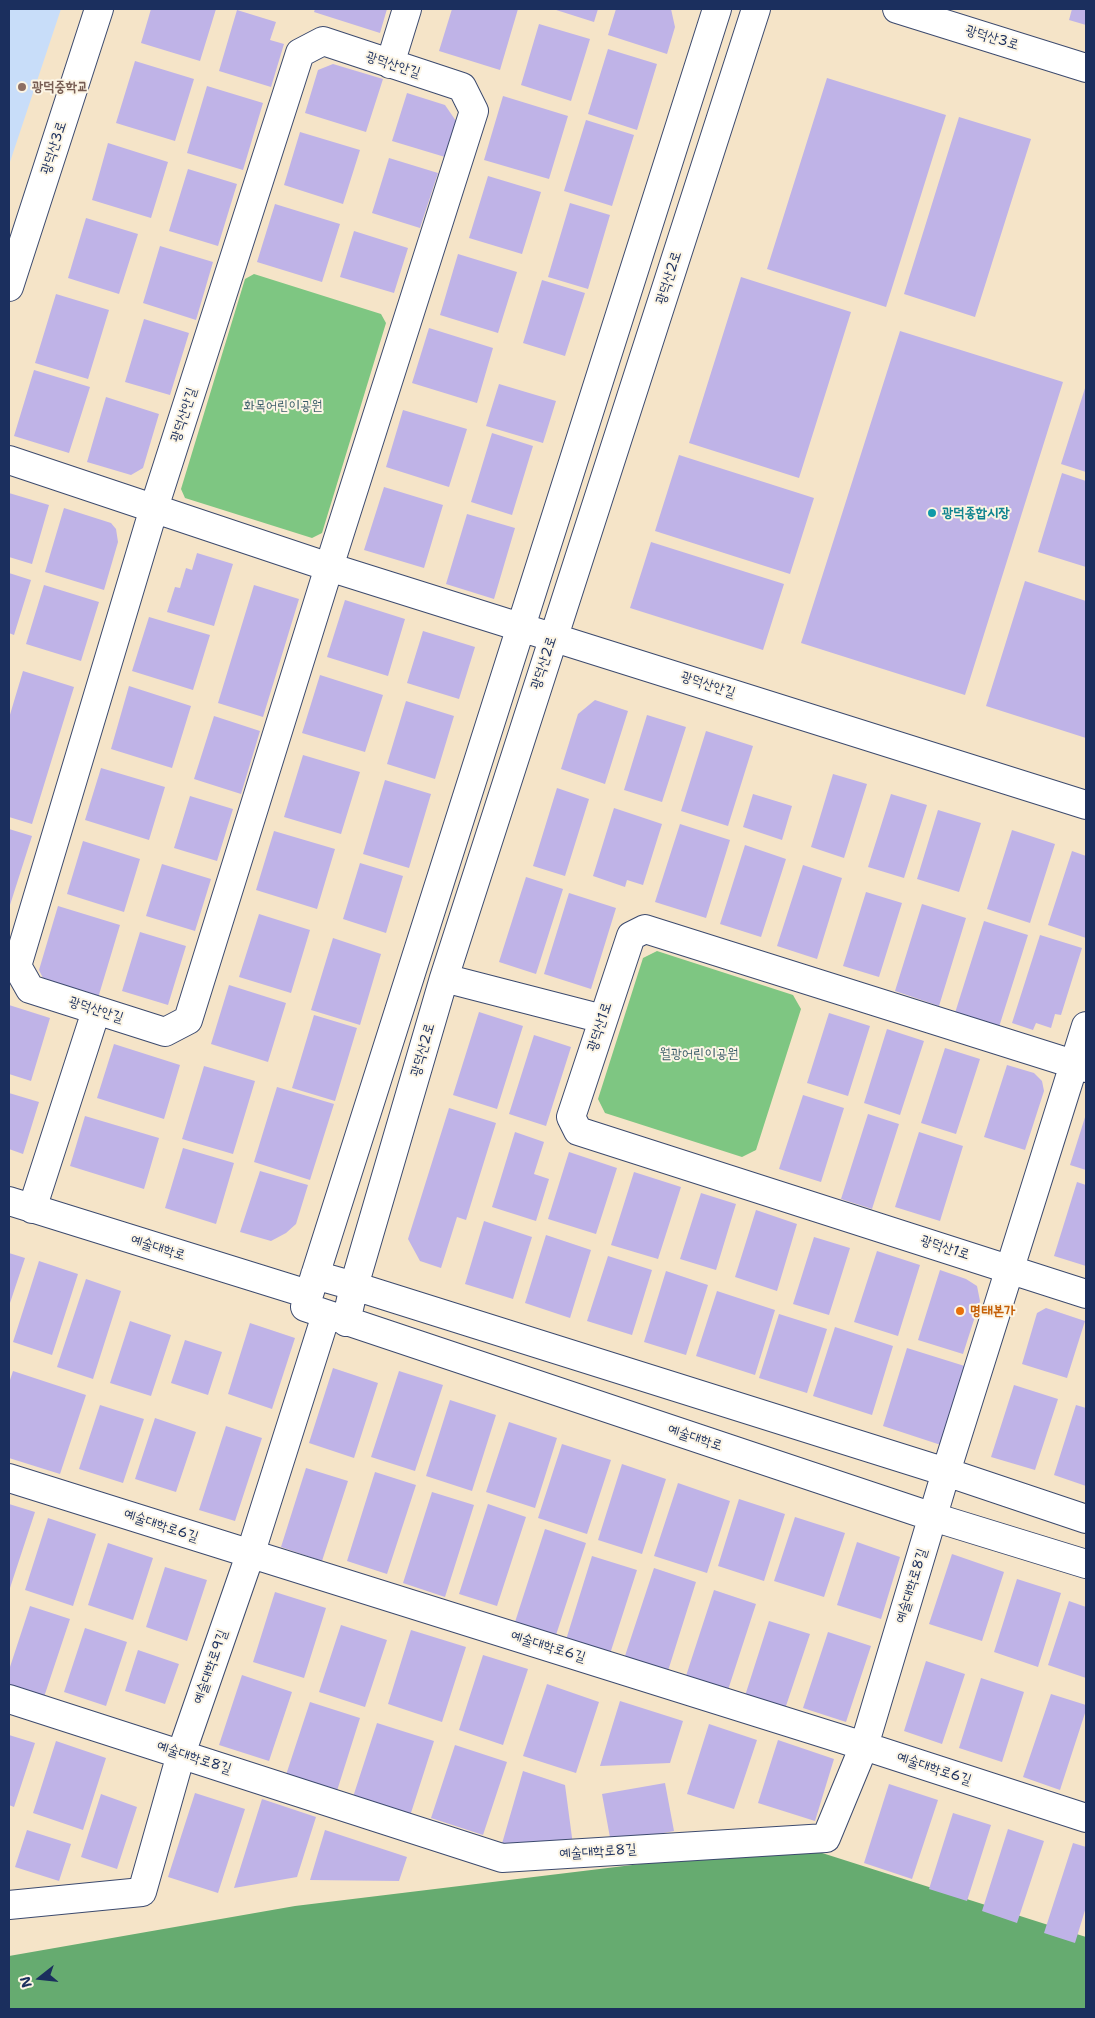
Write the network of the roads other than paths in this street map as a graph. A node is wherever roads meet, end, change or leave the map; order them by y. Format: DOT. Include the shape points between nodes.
graph roads {
  1 [pos="99,9"];
  2 [pos="407,9"];
  3 [pos="717,9"];
  4 [pos="756,9"];
  5 [pos="897,9"];
  6 [pos="390,64"];
  7 [pos="1086,68"];
  8 [pos="9,287"];
  9 [pos="9,460"];
  10 [pos="154,508"];
  11 [pos="329,567"];
  12 [pos="522,626"];
  13 [pos="553,636"];
  14 [pos="1086,805"];
  15 [pos="444,978"];
  16 [pos="96,1010"];
  17 [pos="603,1019"];
  18 [pos="1086,1026"];
  19 [pos="1080,1066"];
  20 [pos="20,1205"];
  21 [pos="1009,1269"];
  22 [pos="354,1286"];
  23 [pos="1086,1294"];
  24 [pos="320,1303"];
  25 [pos="946,1472"];
  26 [pos="9,1478"];
  27 [pos="933,1516"];
  28 [pos="1086,1518"];
  29 [pos="250,1555"];
  30 [pos="1086,1564"];
  31 [pos="9,1698"];
  32 [pos="864,1746"];
  33 [pos="181,1754"];
  34 [pos="1086,1818"];
  35 [pos="9,1905"];
  1 -- 8 [label="street, 광덕산3로"];
  2 -- 6 [label="street"];
  3 -- 12 [label="street"];
  4 -- 13 [label="street, 광덕산2로"];
  5 -- 7 [label="street, 광덕산3로"];
  6 -- 10 [label="street, 광덕산안길" via="323,41 300,53"];
  6 -- 11 [label="street, 광덕산안길" via="462,88 474,111"];
  9 -- 10 [label="street, 광덕산안길"];
  10 -- 11 [label="street, 광덕산안길"];
  10 -- 16 [label="street, 광덕산안길" via="18,966 30,989"];
  11 -- 12 [label="street, 광덕산안길"];
  11 -- 16 [label="street, 광덕산안길" via="188,1020 165,1032"];
  12 -- 13 [label="street, 광덕산안길"];
  12 -- 24 [label="street"];
  13 -- 14 [label="street, 광덕산안길"];
  13 -- 15 [label="street, 광덕산2로"];
  15 -- 17 [label="street"];
  15 -- 22 [label="street, 광덕산2로"];
  16 -- 20 [label="street"];
  17 -- 19 [label="street, 광덕산1로" via="630,936 645,929"];
  17 -- 21 [label="street, 광덕산1로" via="571,1117 578,1131"];
  18 -- 19 [label="street"];
  19 -- 21 [label="street"];
  20 -- 24 [label="street, 예술대학로"];
  21 -- 23 [label="street, 광덕산1로"];
  21 -- 25 [label="street"];
  22 -- 24 [label="street, 광덕산2로"];
  22 -- 24 [label="street, 예술대학로"];
  22 -- 25 [label="street, 예술대학로"];
  24 -- 27 [label="street, 예술대학로"];
  24 -- 29 [label="street, 예술대학로9길"];
  25 -- 27 [label="street, 예술대학로8길"];
  25 -- 28 [label="street, 예술대학로"];
  26 -- 29 [label="street, 예술대학로6길"];
  27 -- 30 [label="street, 예술대학로"];
  27 -- 32 [label="street, 예술대학로8길"];
  29 -- 32 [label="street, 예술대학로6길"];
  29 -- 33 [label="street, 예술대학로9길"];
  31 -- 33 [label="street, 예술대학로8길"];
  32 -- 33 [label="street, 예술대학로8길" via="826,1838 502,1858"];
  32 -- 34 [label="street, 예술대학로6길"];
  33 -- 35 [label="street, 예술대학로9길" via="142,1892"];
}
